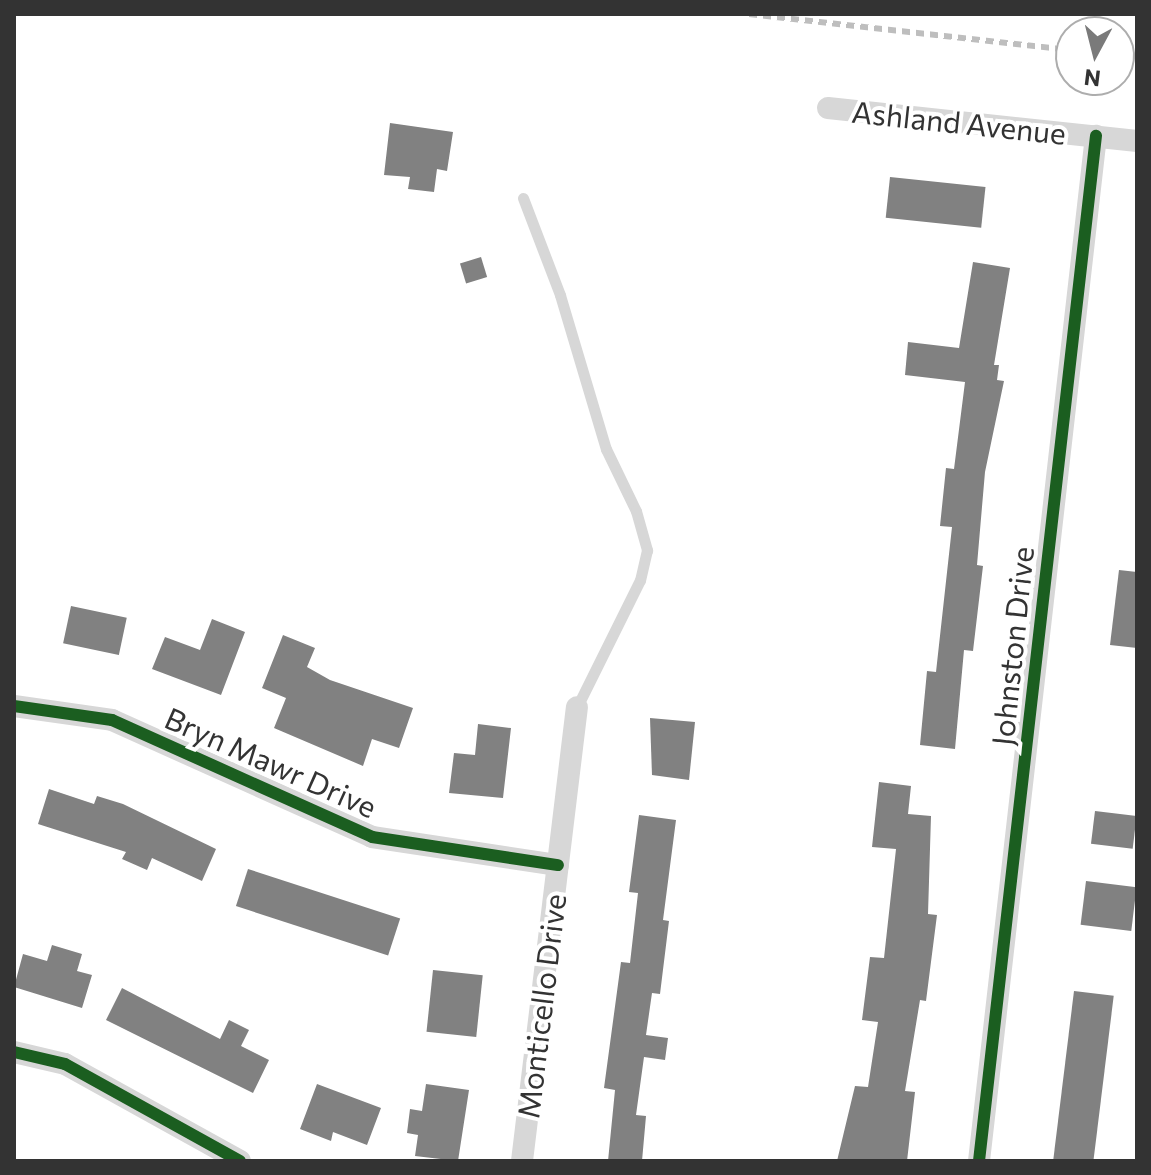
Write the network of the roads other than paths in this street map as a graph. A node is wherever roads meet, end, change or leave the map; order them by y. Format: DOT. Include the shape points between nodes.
graph roads {
  1 [pos="828,108"];
  2 [pos="1096,136"];
  3 [pos="1137,141"];
  4 [pos="523,198"];
  5 [pos="14,706"];
  6 [pos="577,707"];
  7 [pos="558,865"];
  8 [pos="14,1052"];
  9 [pos="240,1161"];
  10 [pos="522,1161"];
  11 [pos="979,1161"];
  1 -- 2 [label="street, Ashland Avenue"];
  2 -- 3 [label="street, Ashland Avenue"];
  2 -- 11 [label="street, Johnston Drive"];
  4 -- 6 [label="lane" via="560,295 606,449 636,511 647,550 640,580"];
  5 -- 7 [label="street, Bryn Mawr Drive" via="112,720 372,837"];
  6 -- 7 [label="street, Monticello Drive"];
  7 -- 10 [label="street, Monticello Drive"];
  8 -- 9 [label="street" via="65,1064"];
}
